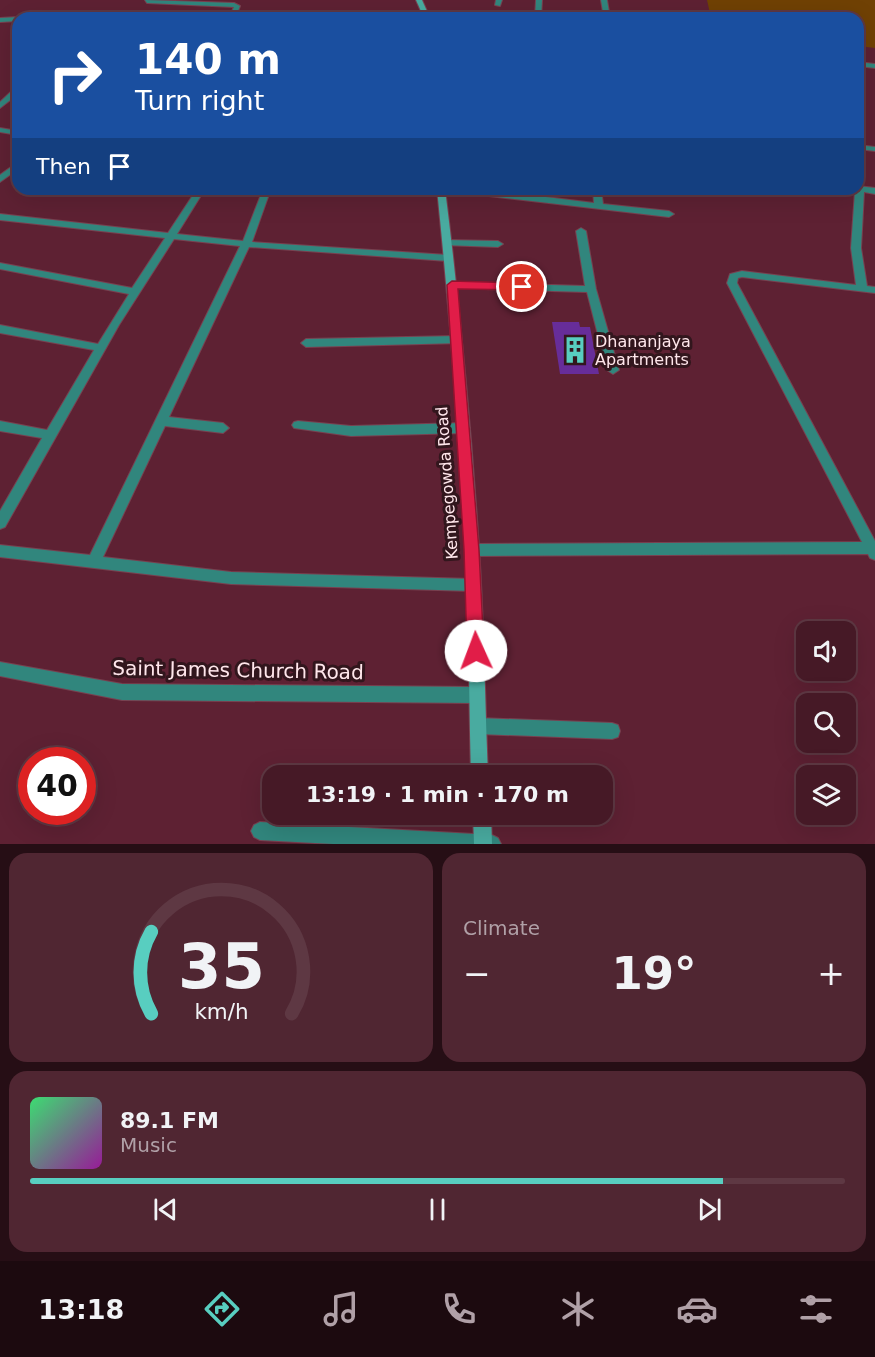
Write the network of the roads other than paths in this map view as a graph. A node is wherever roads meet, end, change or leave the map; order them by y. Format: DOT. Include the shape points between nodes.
graph roads {
  1 [pos="147,1"];
  2 [pos="234,12"];
  3 [pos="12,95"];
  4 [pos="0,106"];
  5 [pos="197,195"];
  6 [pos="441,195"];
  7 [pos="528,195"];
  8 [pos="598,195"];
  9 [pos="859,195"];
  10 [pos="264,197"];
  11 [pos="599,206"];
  12 [pos="669,214"];
  13 [pos="5,217"];
  14 [pos="0,226"];
  15 [pos="581,231"];
  16 [pos="168,236"];
  17 [pos="446,243"];
  18 [pos="246,244"];
  19 [pos="498,244"];
  20 [pos="448,258"];
  21 [pos="0,266"];
  22 [pos="452,285"];
  23 [pos="591,289"];
  24 [pos="869,289"];
  25 [pos="135,292"];
  26 [pos="0,329"];
  27 [pos="457,340"];
  28 [pos="306,343"];
  29 [pos="100,348"];
  30 [pos="613,370"];
  31 [pos="162,421"];
  32 [pos="298,425"];
  33 [pos="0,426"];
  34 [pos="223,428"];
  35 [pos="464,428"];
  36 [pos="50,435"];
  37 [pos="0,523"];
  38 [pos="472,550"];
  39 [pos="0,551"];
  40 [pos="874,551"];
  41 [pos="94,562"];
  42 [pos="473,585"];
  43 [pos="0,669"];
  44 [pos="477,695"];
  45 [pos="478,726"];
  46 [pos="612,731"];
  47 [pos="480,765"];
  48 [pos="482,825"];
  49 [pos="260,831"];
  50 [pos="483,844"];
  51 [pos="492,844"];
  1 -- 2 [label="street" via="234,5"];
  3 -- 4 [label="street"];
  5 -- 16 [label="street"];
  6 -- 17 [label="street, Kempegowda Road"];
  7 -- 11 [label="street"];
  8 -- 11 [label="street"];
  9 -- 24 [label="street" via="856,248"];
  10 -- 18 [label="street"];
  11 -- 12 [label="street"];
  13 -- 14 [label="street"];
  13 -- 16 [label="street"];
  15 -- 23 [label="street"];
  16 -- 18 [label="street"];
  16 -- 25 [label="street"];
  17 -- 19 [label="street"];
  17 -- 20 [label="street, Kempegowda Road"];
  18 -- 20 [label="street"];
  18 -- 31 [label="street"];
  20 -- 22 [label="street, Kempegowda Road"];
  21 -- 25 [label="street"];
  22 -- 23 [label="street"];
  22 -- 27 [label="street, Kempegowda Road"];
  23 -- 30 [label="street"];
  24 -- 40 [label="street" via="742,274 734,276 732,282"];
  25 -- 29 [label="street"];
  26 -- 29 [label="street"];
  27 -- 28 [label="street"];
  27 -- 35 [label="street, Kempegowda Road"];
  29 -- 36 [label="street"];
  31 -- 34 [label="street"];
  31 -- 41 [label="street"];
  32 -- 35 [label="street" via="351,431"];
  33 -- 36 [label="street"];
  35 -- 38 [label="street, Kempegowda Road"];
  36 -- 37 [label="street"];
  38 -- 40 [label="street"];
  38 -- 42 [label="street, Kempegowda Road"];
  39 -- 41 [label="street"];
  41 -- 42 [label="street" via="231,578"];
  42 -- 44 [label="street, Kempegowda Road"];
  43 -- 44 [label="street, Saint James Church Road" via="122,692"];
  44 -- 45 [label="street, Kempegowda Road"];
  45 -- 46 [label="street"];
  45 -- 47 [label="street, Kempegowda Road"];
  48 -- 50 [label="street"];
  49 -- 50 [label="street"];
  50 -- 51 [label="street"];
}
